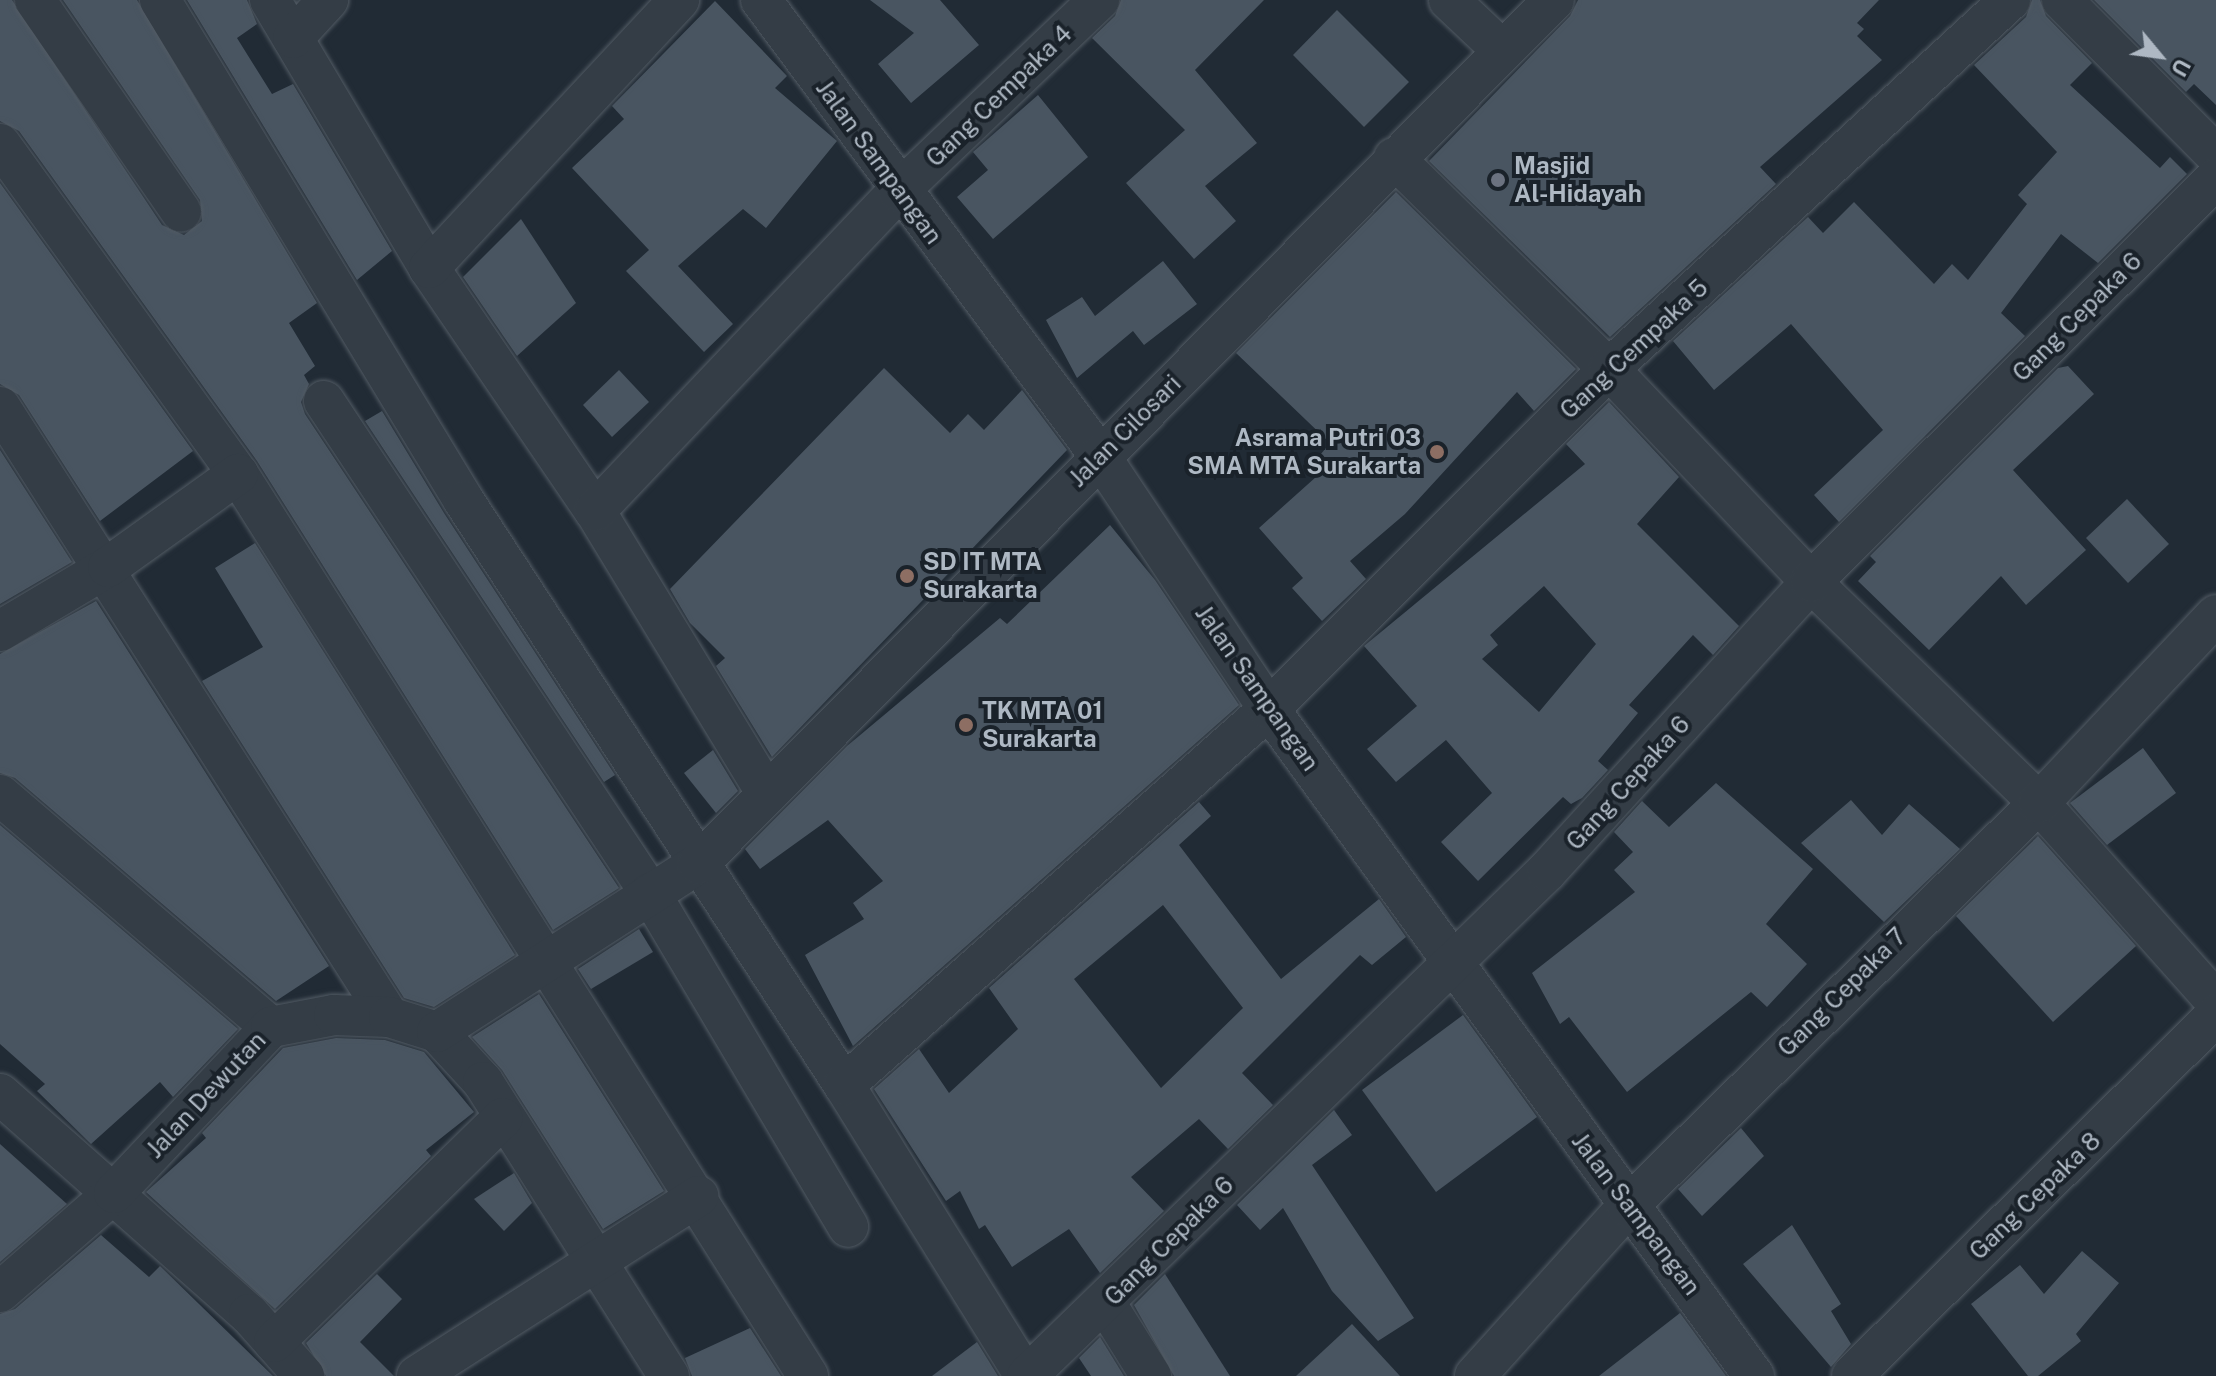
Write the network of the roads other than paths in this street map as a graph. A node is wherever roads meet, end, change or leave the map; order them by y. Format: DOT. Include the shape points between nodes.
graph roads {
  1 [pos="35,0"];
  2 [pos="160,0"];
  3 [pos="270,0"];
  4 [pos="328,0"];
  5 [pos="679,0"];
  6 [pos="761,0"];
  7 [pos="1099,0"];
  8 [pos="1449,0"];
  9 [pos="1554,0"];
  10 [pos="2010,0"];
  11 [pos="2062,0"];
  12 [pos="293,38"];
  13 [pos="1503,51"];
  14 [pos="0,144"];
  15 [pos="2216,155"];
  16 [pos="1394,158"];
  17 [pos="2216,178"];
  18 [pos="899,191"];
  19 [pos="181,212"];
  20 [pos="429,268"];
  21 [pos="1609,369"];
  22 [pos="324,401"];
  23 [pos="0,407"];
  24 [pos="1100,456"];
  25 [pos="238,474"];
  26 [pos="595,511"];
  27 [pos="108,567"];
  28 [pos="1811,582"];
  29 [pos="2216,615"];
  30 [pos="0,631"];
  31 [pos="1269,709"];
  32 [pos="767,794"];
  33 [pos="0,795"];
  34 [pos="2039,803"];
  35 [pos="698,864"];
  36 [pos="650,893"];
  37 [pos="548,960"];
  38 [pos="1454,960"];
  39 [pos="2216,1002"];
  40 [pos="2216,1015"];
  41 [pos="389,1017"];
  42 [pos="271,1027"];
  43 [pos="437,1032"];
  44 [pos="844,1085"];
  45 [pos="0,1094"];
  46 [pos="503,1118"];
  47 [pos="114,1193"];
  48 [pos="698,1196"];
  49 [pos="1627,1207"];
  50 [pos="848,1227"];
  51 [pos="600,1263"];
  52 [pos="0,1292"];
  53 [pos="1106,1304"];
  54 [pos="274,1342"];
  55 [pos="304,1376"];
  56 [pos="417,1376"];
  57 [pos="669,1376"];
  58 [pos="808,1376"];
  59 [pos="1026,1376"];
  60 [pos="1151,1376"];
  61 [pos="1475,1376"];
  62 [pos="1754,1376"];
  63 [pos="1852,1376"];
  1 -- 19 [label="street"];
  2 -- 35 [label="street" via="464,501"];
  3 -- 12 [label="street"];
  4 -- 12 [label="street"];
  5 -- 20 [label="street"];
  6 -- 18 [label="street, Jalan Sampangan"];
  7 -- 18 [label="street, Gang Cempaka 4"];
  8 -- 13 [label="street"];
  9 -- 13 [label="street, Jalan Cilosari"];
  10 -- 21 [label="street, Gang Cempaka 5"];
  11 -- 15 [label="street"];
  12 -- 20 [label="street"];
  13 -- 16 [label="street, Jalan Cilosari"];
  14 -- 25 [label="street"];
  16 -- 21 [label="street"];
  16 -- 24 [label="street, Jalan Cilosari"];
  17 -- 28 [label="street, Gang Cepaka 6"];
  18 -- 24 [label="street, Jalan Sampangan"];
  18 -- 26 [label="street, Gang Cempaka 4"];
  20 -- 26 [label="street"];
  21 -- 28 [label="street"];
  21 -- 31 [label="street, Gang Cempaka 5"];
  22 -- 36 [label="street"];
  23 -- 27 [label="street"];
  24 -- 31 [label="street, Jalan Sampangan"];
  24 -- 32 [label="street, Jalan Cilosari"];
  25 -- 27 [label="street"];
  25 -- 37 [label="street"];
  26 -- 32 [label="street"];
  27 -- 30 [label="street"];
  27 -- 41 [label="street"];
  28 -- 34 [label="street"];
  28 -- 38 [label="street, Gang Cepaka 6" via="1547,871"];
  29 -- 34 [label="street, Gang Cepaka 7"];
  31 -- 38 [label="street, Jalan Sampangan"];
  31 -- 44 [label="street, Gang Cempaka 5"];
  32 -- 35 [label="street, Jalan Cilosari"];
  33 -- 42 [label="street"];
  34 -- 39 [label="street"];
  34 -- 49 [label="street, Gang Cepaka 7"];
  35 -- 36 [label="street"];
  35 -- 44 [label="street"];
  36 -- 37 [label="street"];
  36 -- 50 [label="street"];
  37 -- 43 [label="street"];
  37 -- 48 [label="street"];
  38 -- 49 [label="street, Jalan Sampangan"];
  38 -- 53 [label="street, Gang Cepaka 6"];
  40 -- 63 [label="street, Gang Cepaka 8"];
  41 -- 42 [label="street, Jalan Dewutan" via="334,1015"];
  41 -- 43 [label="street, Jalan Dewutan"];
  42 -- 47 [label="street, Jalan Dewutan"];
  43 -- 46 [label="street" via="483,1082"];
  44 -- 59 [label="street"];
  45 -- 47 [label="street"];
  46 -- 51 [label="street"];
  46 -- 54 [label="street"];
  47 -- 52 [label="street, Jalan Dewutan"];
  47 -- 54 [label="street"];
  48 -- 51 [label="street"];
  48 -- 58 [label="street"];
  49 -- 61 [label="street, Gang Cepaka 7"];
  49 -- 62 [label="street, Jalan Sampangan"];
  51 -- 56 [label="street"];
  51 -- 57 [label="street"];
  53 -- 59 [label="street, Gang Cepaka 6"];
  53 -- 60 [label="street"];
  54 -- 55 [label="street"];
}
